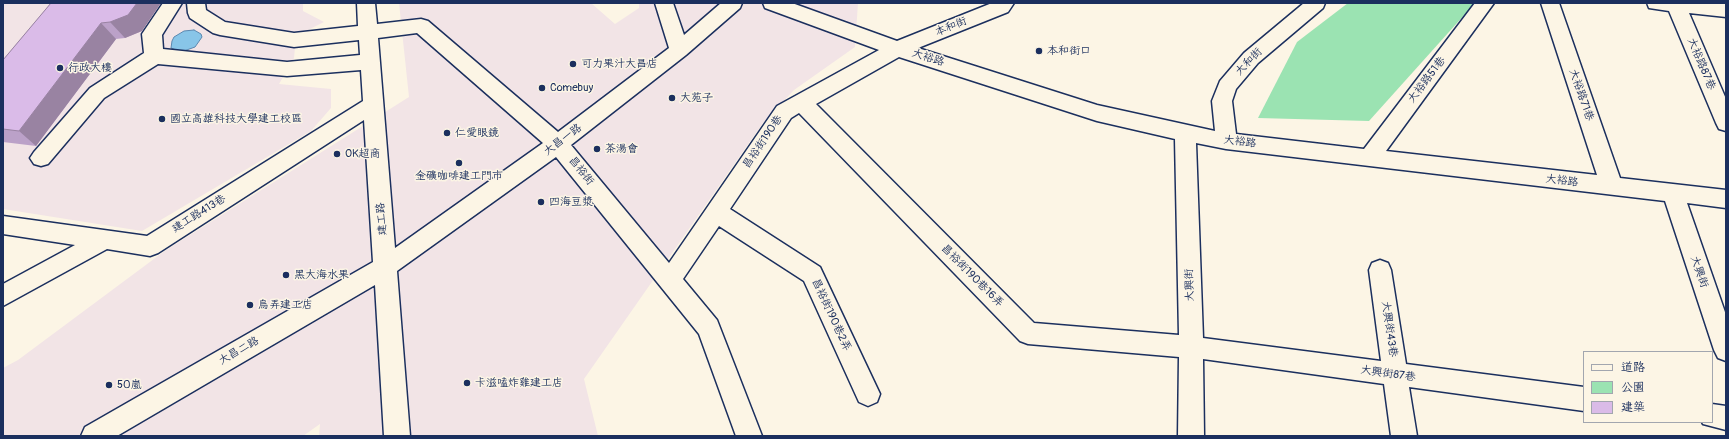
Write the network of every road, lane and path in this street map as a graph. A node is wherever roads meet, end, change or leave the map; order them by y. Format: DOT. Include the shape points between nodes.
graph roads {
  1 [pos="173,3"];
  2 [pos="196,3"];
  3 [pos="366,3"];
  4 [pos="664,3"];
  5 [pos="733,3"];
  6 [pos="772,3"];
  7 [pos="1005,3"];
  8 [pos="1316,3"];
  9 [pos="1485,3"];
  10 [pos="1550,3"];
  11 [pos="1666,4"];
  12 [pos="1726,10"];
  13 [pos="368,31"];
  14 [pos="897,49"];
  15 [pos="679,50"];
  16 [pos="155,56"];
  17 [pos="370,62"];
  18 [pos="801,102"];
  19 [pos="374,104"];
  20 [pos="1726,123"];
  21 [pos="1185,134"];
  22 [pos="1226,141"];
  23 [pos="558,144"];
  24 [pos="41,158"];
  25 [pos="1369,158"];
  26 [pos="1612,187"];
  27 [pos="1673,193"];
  28 [pos="1726,199"];
  29 [pos="716,212"];
  30 [pos="3,225"];
  31 [pos="104,239"];
  32 [pos="385,267"];
  33 [pos="1380,270"];
  34 [pos="670,280"];
  35 [pos="3,296"];
  36 [pos="1192,347"];
  37 [pos="1726,350"];
  38 [pos="1396,375"];
  39 [pos="868,394"];
  40 [pos="1583,399"];
  41 [pos="1713,416"];
  42 [pos="1726,418"];
  43 [pos="94,436"];
  44 [pos="397,436"];
  45 [pos="749,436"];
  46 [pos="1191,436"];
  47 [pos="1404,436"];
  1 -- 16 [label="street" via="152,34"];
  2 -- 13 [label="street, 昌裕街" via="197,13 220,28 279,38 294,40"];
  3 -- 13 [label="street, 建工路"];
  4 -- 15 [label="street"];
  5 -- 15 [label="street, 大昌一路"];
  6 -- 14 [label="street, 大裕路"];
  7 -- 14 [label="street, 本和街"];
  8 -- 22 [label="street, 大和街" via="1251,58 1227,86 1222,101"];
  9 -- 25 [label="street, 大裕路51巷"];
  10 -- 26 [label="street, 大裕路71巷"];
  11 -- 12 [label="street"];
  11 -- 20 [label="street, 大裕路87巷"];
  13 -- 17 [label="street, 建工路"];
  13 -- 23 [label="street, 昌裕街" via="421,26"];
  14 -- 18 [label="street, 昌裕街190巷"];
  14 -- 21 [label="street, 大裕路" via="1097,113"];
  15 -- 23 [label="street, 大昌一路"];
  16 -- 17 [label="street" via="287,69"];
  16 -- 24 [label="street" via="97,93"];
  17 -- 19 [label="street, 建工路"];
  18 -- 29 [label="street, 昌裕街190巷" via="784,112"];
  18 -- 36 [label="street, 昌裕街190巷16弄" via="1028,332"];
  19 -- 31 [label="street, 建工路413巷" via="150,246"];
  19 -- 32 [label="street, 建工路"];
  21 -- 22 [label="street, 大裕路"];
  21 -- 36 [label="street, 大興街"];
  22 -- 25 [label="street, 大裕路"];
  23 -- 32 [label="street, 大昌一路"];
  23 -- 34 [label="street, 昌裕街"];
  25 -- 26 [label="street, 大裕路"];
  26 -- 27 [label="street, 大裕路"];
  27 -- 28 [label="street, 大裕路"];
  27 -- 37 [label="street, 大興街"];
  29 -- 34 [label="street, 昌裕街190巷"];
  29 -- 39 [label="street, 昌裕街190巷2弄" via="812,274"];
  30 -- 31 [label="street, 建工路413巷"];
  31 -- 35 [label="street"];
  32 -- 43 [label="street, 大昌二路"];
  32 -- 44 [label="street, 建工路"];
  33 -- 38 [label="street, 大興街43巷"];
  34 -- 45 [label="street, 昌裕街" via="709,328"];
  36 -- 38 [label="street, 大興街87巷"];
  36 -- 46 [label="street, 大興街"];
  38 -- 40 [label="street, 大興街87巷"];
  38 -- 47 [label="street, 大興街43巷"];
  41 -- 42 [label="street"];
}
